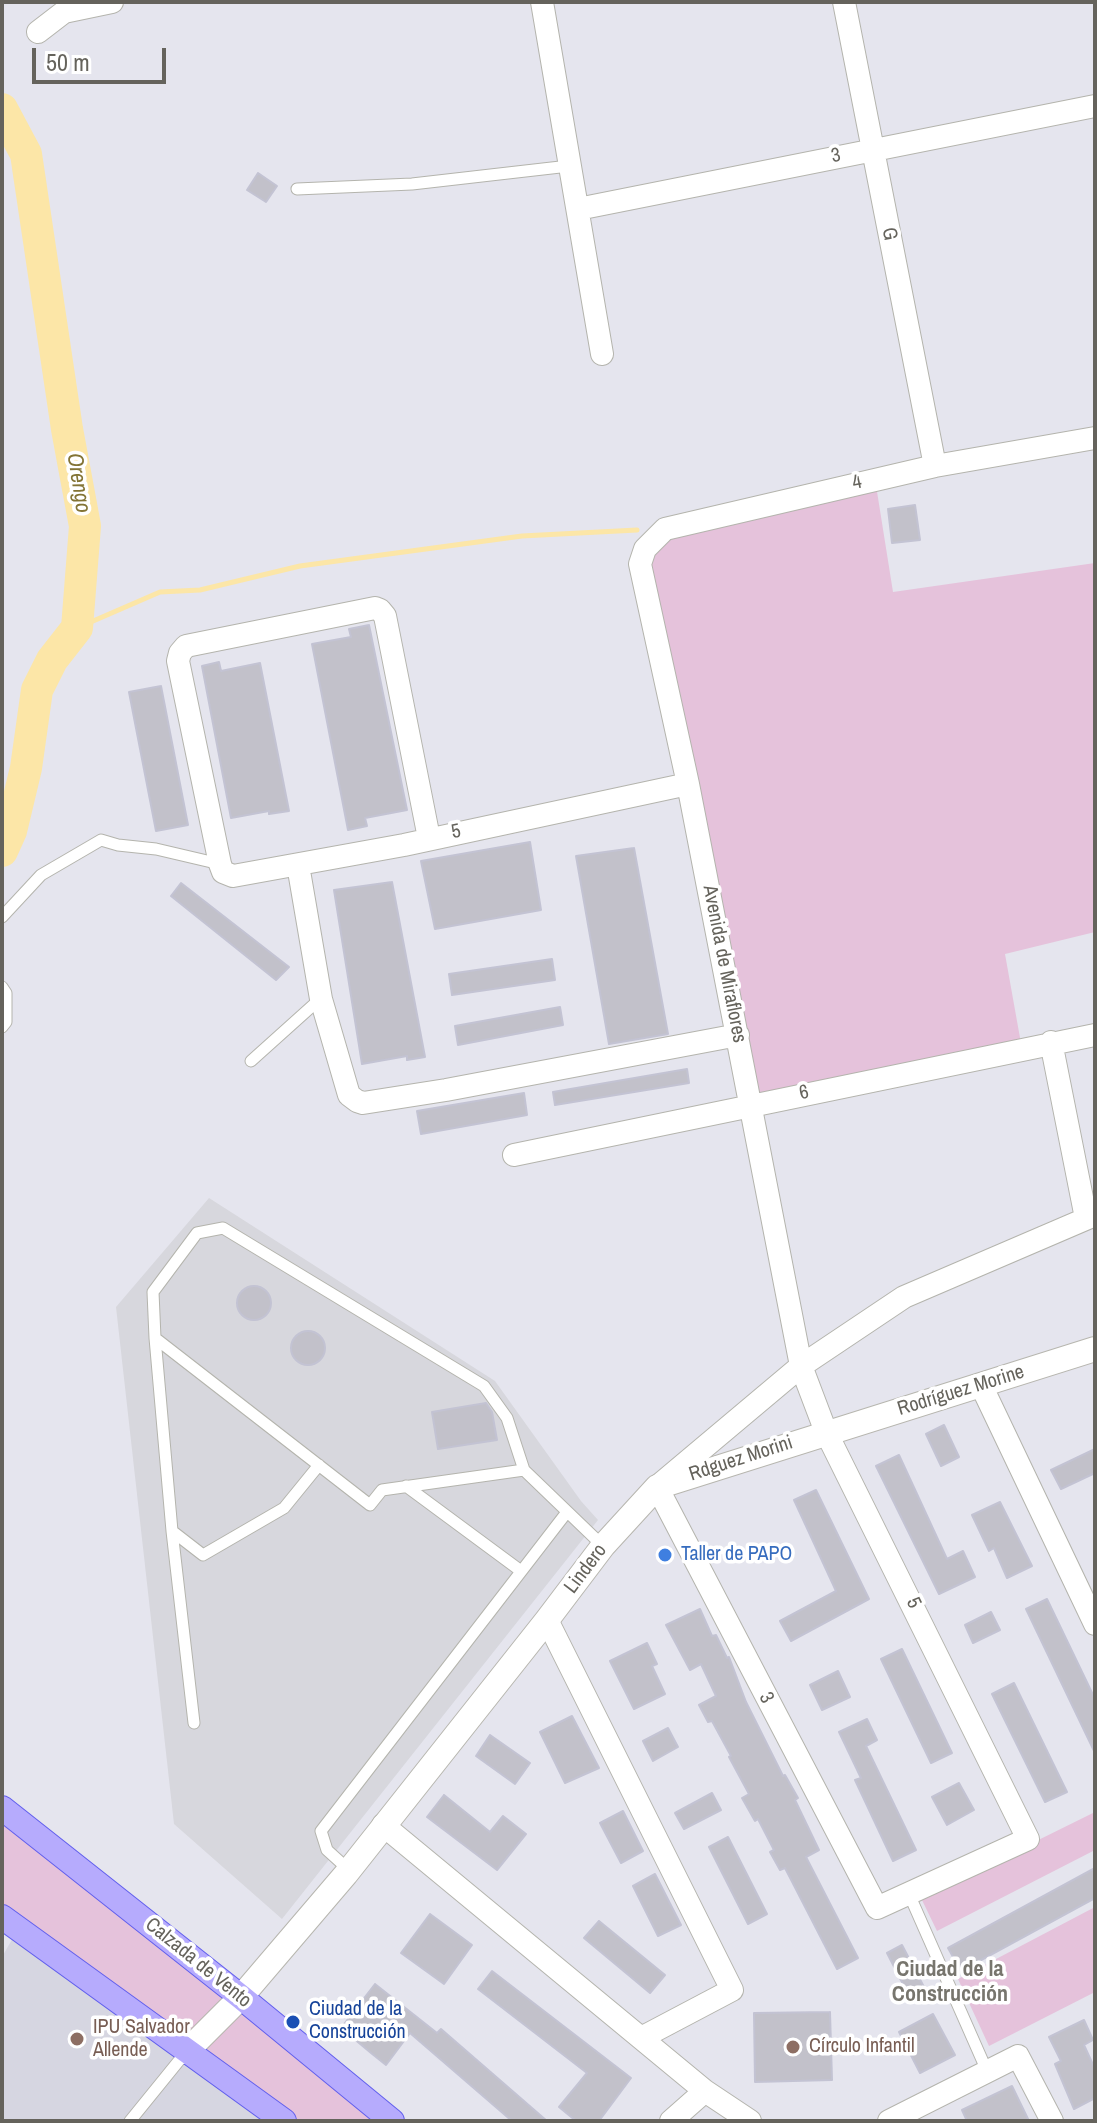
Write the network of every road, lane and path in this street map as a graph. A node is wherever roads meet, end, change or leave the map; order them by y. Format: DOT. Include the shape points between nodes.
graph roads {
  1 [pos="112,2"];
  2 [pos="542,2"];
  3 [pos="844,2"];
  4 [pos="38,32"];
  5 [pos="1095,106"];
  6 [pos="872,149"];
  7 [pos="569,166"];
  8 [pos="297,189"];
  9 [pos="578,209"];
  10 [pos="602,354"];
  11 [pos="1095,438"];
  12 [pos="935,466"];
  13 [pos="640,564"];
  14 [pos="688,784"];
  15 [pos="429,838"];
  16 [pos="298,865"];
  17 [pos="222,868"];
  18 [pos="2,917"];
  19 [pos="2,987"];
  20 [pos="321,999"];
  21 [pos="2,1027"];
  22 [pos="738,1035"];
  23 [pos="1095,1035"];
  24 [pos="1051,1042"];
  25 [pos="251,1061"];
  26 [pos="751,1104"];
  27 [pos="514,1155"];
  28 [pos="1091,1216"];
  29 [pos="155,1338"];
  30 [pos="1095,1349"];
  31 [pos="801,1366"];
  32 [pos="981,1385"];
  33 [pos="826,1432"];
  34 [pos="319,1465"];
  35 [pos="524,1470"];
  36 [pos="406,1486"];
  37 [pos="657,1487"];
  38 [pos="567,1512"];
  39 [pos="172,1531"];
  40 [pos="603,1546"];
  41 [pos="521,1571"];
  42 [pos="547,1620"];
  43 [pos="1095,1624"];
  44 [pos="194,1723"];
  45 [pos="2,1808"];
  46 [pos="383,1825"];
  47 [pos="349,1870"];
  48 [pos="909,1894"];
  49 [pos="2,1917"];
  50 [pos="241,1997"];
  51 [pos="641,2038"];
  52 [pos="186,2052"];
  53 [pos="987,2071"];
  54 [pos="705,2091"];
  55 [pos="130,2121"];
  56 [pos="284,2121"];
  57 [pos="392,2121"];
  58 [pos="671,2121"];
  59 [pos="750,2121"];
  60 [pos="889,2121"];
  61 [pos="1052,2121"];
  1 -- 4 [label="street" via="64,12"];
  2 -- 7 [label="street"];
  3 -- 6 [label="street, G"];
  5 -- 6 [label="street, 3"];
  6 -- 9 [label="street, 3"];
  6 -- 12 [label="street, G"];
  7 -- 8 [label="lane" via="412,184"];
  7 -- 9 [label="street"];
  9 -- 10 [label="street"];
  11 -- 12 [label="street, 4"];
  12 -- 13 [label="street, 4" via="665,529 645,549"];
  13 -- 14 [label="street, Avenida de Miraflores"];
  14 -- 15 [label="street, 5"];
  14 -- 22 [label="street, Avenida de Miraflores"];
  15 -- 16 [label="street, 5"];
  15 -- 17 [label="street" via="385,616 375,608 186,646 180,653"];
  16 -- 17 [label="street, 5" via="233,876"];
  16 -- 20 [label="street"];
  17 -- 18 [label="lane" via="101,840 41,875"];
  19 -- 21 [label="lane"];
  20 -- 22 [label="street" via="349,1095 363,1103"];
  20 -- 25 [label="lane"];
  22 -- 26 [label="street, Avenida de Miraflores"];
  23 -- 24 [label="street, 6"];
  24 -- 26 [label="street, 6"];
  24 -- 28 [label="street"];
  26 -- 27 [label="street, 6"];
  26 -- 31 [label="street, Avenida de Miraflores"];
  28 -- 31 [label="street, Lindero" via="904,1297"];
  29 -- 34 [label="lane"];
  29 -- 35 [label="lane" via="153,1292 197,1233 223,1228 484,1386 507,1418"];
  29 -- 39 [label="lane"];
  30 -- 32 [label="street, Rodríguez Morine"];
  31 -- 33 [label="street, 5"];
  31 -- 37 [label="street, Lindero"];
  32 -- 33 [label="street, Rodríguez Morine"];
  32 -- 43 [label="street"];
  33 -- 37 [label="street, Rdguez Morini"];
  33 -- 48 [label="street, 5" via="1028,1839"];
  34 -- 36 [label="lane" via="370,1505 382,1490"];
  34 -- 39 [label="lane" via="284,1508 203,1555"];
  35 -- 36 [label="lane"];
  35 -- 38 [label="lane"];
  36 -- 41 [label="lane"];
  37 -- 40 [label="street, Lindero"];
  37 -- 48 [label="street, 3" via="877,1908"];
  38 -- 40 [label="lane"];
  38 -- 41 [label="lane"];
  39 -- 44 [label="lane"];
  40 -- 42 [label="street, Lindero"];
  41 -- 47 [label="lane" via="321,1831 327,1850"];
  42 -- 46 [label="street, Lindero"];
  42 -- 51 [label="street" via="732,1990"];
  45 -- 50 [label="main road, Calzada de Vento"];
  46 -- 47 [label="street, Lindero"];
  46 -- 51 [label="street"];
  47 -- 50 [label="street, Lindero"];
  48 -- 53 [label="lane"];
  49 -- 52 [label="main road"];
  50 -- 52 [label="street, Lindero"];
  50 -- 57 [label="main road, Calzada de Vento"];
  51 -- 54 [label="street"];
  52 -- 55 [label="lane"];
  52 -- 56 [label="main road"];
  53 -- 60 [label="street"];
  53 -- 61 [label="street" via="1018,2056"];
  54 -- 58 [label="street"];
  54 -- 59 [label="street"];
}
